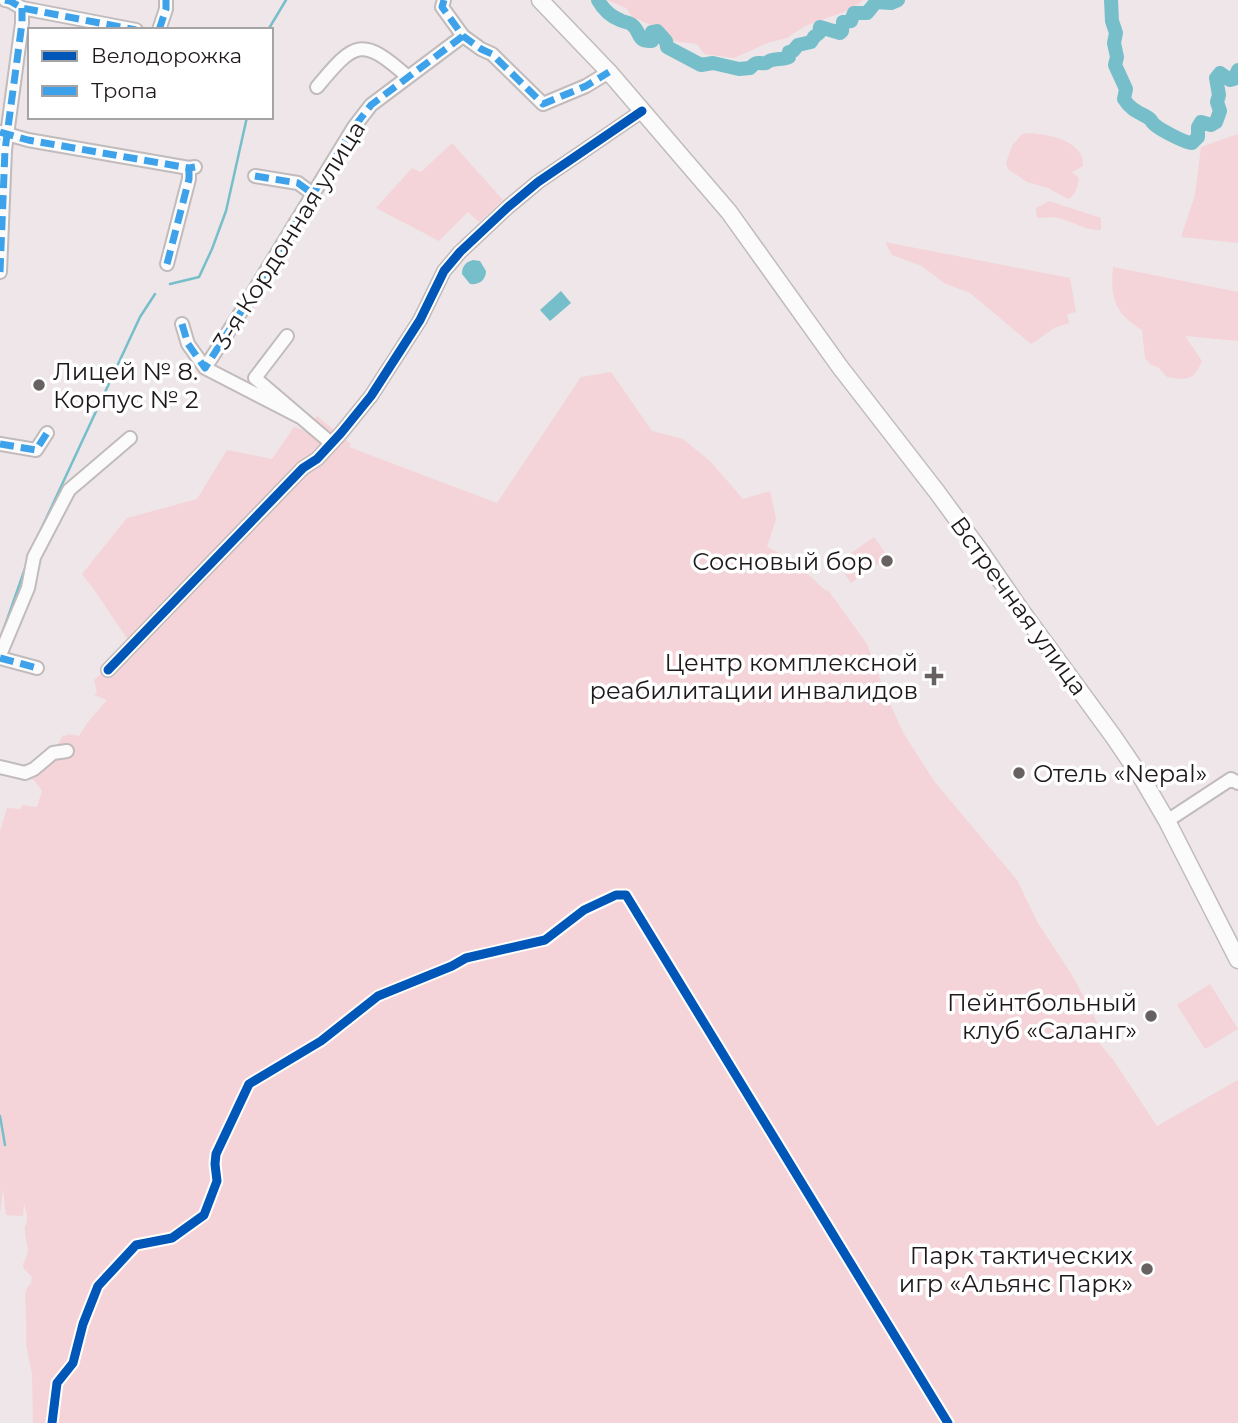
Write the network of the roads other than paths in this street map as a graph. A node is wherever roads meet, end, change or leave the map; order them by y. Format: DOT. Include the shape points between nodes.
graph roads {
  1 [pos="8,0"];
  2 [pos="166,0"];
  3 [pos="444,0"];
  4 [pos="540,0"];
  5 [pos="22,8"];
  6 [pos="126,28"];
  7 [pos="160,28"];
  8 [pos="463,36"];
  9 [pos="609,72"];
  10 [pos="408,77"];
  11 [pos="317,87"];
  12 [pos="642,111"];
  13 [pos="4,133"];
  14 [pos="255,176"];
  15 [pos="313,194"];
  16 [pos="167,264"];
  17 [pos="0,272"];
  18 [pos="182,324"];
  19 [pos="287,337"];
  20 [pos="205,368"];
  21 [pos="300,417"];
  22 [pos="47,433"];
  23 [pos="130,438"];
  24 [pos="331,443"];
  25 [pos="0,444"];
  26 [pos="3,658"];
  27 [pos="37,667"];
  28 [pos="108,670"];
  29 [pos="67,751"];
  30 [pos="0,767"];
  31 [pos="1238,783"];
  32 [pos="1167,821"];
  33 [pos="1238,960"];
  1 -- 5 [label="street"];
  2 -- 7 [label="street"];
  3 -- 8 [label="street" via="442,7"];
  4 -- 9 [label="main road, Встречная улица"];
  5 -- 6 [label="street"];
  5 -- 13 [label="street"];
  8 -- 9 [label="street" via="492,54 543,104"];
  8 -- 10 [label="street, 3-я Кордонная улица"];
  9 -- 12 [label="main road, Встречная улица"];
  10 -- 11 [label="street" via="371,49 356,50 338,62"];
  10 -- 15 [label="street, 3-я Кордонная улица" via="354,127"];
  12 -- 24 [label="street" via="538,182 460,252 444,271 420,320 372,396"];
  12 -- 32 [label="main road, Встречная улица" via="729,212 944,502 1113,736"];
  13 -- 16 [label="street" via="192,168"];
  13 -- 17 [label="street"];
  14 -- 15 [label="street" via="298,183"];
  15 -- 20 [label="street, 3-я Кордонная улица"];
  18 -- 20 [label="street" via="188,344"];
  19 -- 21 [label="street" via="254,377"];
  20 -- 21 [label="street"];
  21 -- 24 [label="street"];
  22 -- 25 [label="street" via="36,450"];
  23 -- 26 [label="street" via="69,490 34,557 29,588"];
  24 -- 28 [label="street"];
  26 -- 27 [label="street"];
  29 -- 30 [label="street" via="53,753 25,773"];
  31 -- 32 [label="street" via="1231,779"];
  32 -- 33 [label="main road, Встречная улица"];
}
